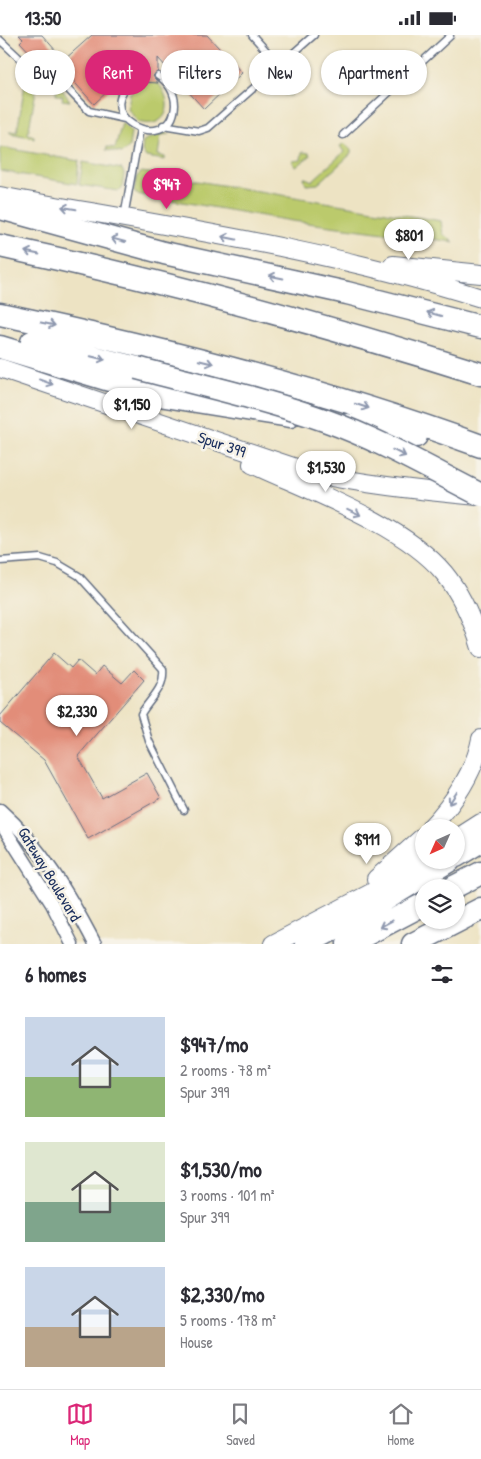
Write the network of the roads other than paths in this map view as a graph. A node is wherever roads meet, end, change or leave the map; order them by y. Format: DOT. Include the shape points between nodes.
graph roads {
  1 [pos="252,35"];
  2 [pos="314,35"];
  3 [pos="450,36"];
  4 [pos="0,40"];
  5 [pos="266,50"];
  6 [pos="298,50"];
  7 [pos="158,76"];
  8 [pos="249,93"];
  9 [pos="122,95"];
  10 [pos="125,119"];
  11 [pos="164,125"];
  12 [pos="140,129"];
  13 [pos="343,135"];
  14 [pos="0,196"];
  15 [pos="0,208"];
  16 [pos="123,218"];
  17 [pos="0,246"];
  18 [pos="328,259"];
  19 [pos="97,267"];
  20 [pos="481,274"];
  21 [pos="481,298"];
  22 [pos="0,314"];
  23 [pos="481,327"];
  24 [pos="0,334"];
  25 [pos="0,347"];
  26 [pos="481,359"];
  27 [pos="0,368"];
  28 [pos="481,374"];
  29 [pos="184,431"];
  30 [pos="481,446"];
  31 [pos="481,451"];
  32 [pos="481,496"];
  33 [pos="0,561"];
  34 [pos="481,648"];
  35 [pos="481,739"];
  36 [pos="0,810"];
  37 [pos="184,810"];
  38 [pos="437,819"];
  39 [pos="0,822"];
  40 [pos="481,823"];
  41 [pos="465,833"];
  42 [pos="481,841"];
  43 [pos="415,844"];
  44 [pos="465,851"];
  45 [pos="415,864"];
  46 [pos="435,869"];
  47 [pos="481,873"];
  48 [pos="465,881"];
  49 [pos="415,908"];
  50 [pos="481,909"];
  51 [pos="333,913"];
  52 [pos="72,944"];
  53 [pos="95,944"];
  54 [pos="273,944"];
  55 [pos="306,944"];
  56 [pos="348,944"];
  57 [pos="413,944"];
  1 -- 5 [label="lane"];
  2 -- 6 [label="lane"];
  3 -- 13 [label="lane"];
  4 -- 10 [label="lane" via="30,67 56,76 89,111"];
  7 -- 11 [label="lane" via="170,88 174,98 172,114"];
  8 -- 11 [label="lane" via="208,128 199,131"];
  9 -- 10 [label="lane" via="120,105"];
  10 -- 12 [label="lane"];
  11 -- 12 [label="lane" via="151,130"];
  12 -- 16 [label="lane"];
  16 -- 14 [label="main road, one-way"];
  23 -- 15 [label="highway, one-way" via="347,293 164,253"];
  18 -- 16 [label="main road, one-way"];
  19 -- 17 [label="highway, one-way"];
  18 -- 20 [label="main road"];
  18 -- 21 [label="main road" via="434,283"];
  19 -- 26 [label="highway" via="164,273 215,285 384,329"];
  19 -- 28 [label="highway" via="306,321"];
  22 -- 30 [label="highway, one-way" via="210,363 339,399"];
  24 -- 32 [label="highway, one-way, bridge" via="267,402 327,421 365,436"];
  25 -- 31 [label="highway" via="158,395 400,433"];
  27 -- 29 [label="main road, Spur 399, one-way"];
  29 -- 32 [label="main road, Spur 399" via="274,462 337,479 407,490"];
  29 -- 34 [label="main road, one-way" via="365,517 421,551 444,573 460,597 473,622"];
  33 -- 37 [label="lane" via="40,558 57,563 78,576 163,669 161,687 141,714 149,741"];
  35 -- 38 [label="main road, one-way" via="469,773"];
  36 -- 53 [label="street, Gateway Boulevard" via="36,848"];
  39 -- 52 [label="street, Gateway Boulevard" via="52,904"];
  40 -- 41 [label="main road"];
  42 -- 44 [label="highway"];
  43 -- 51 [label="main road" via="376,879 350,895"];
  45 -- 51 [label="main road"];
  46 -- 55 [label="highway"];
  47 -- 48 [label="highway"];
  49 -- 56 [label="highway, one-way"];
  50 -- 57 [label="highway"];
  51 -- 54 [label="main road"];
}
